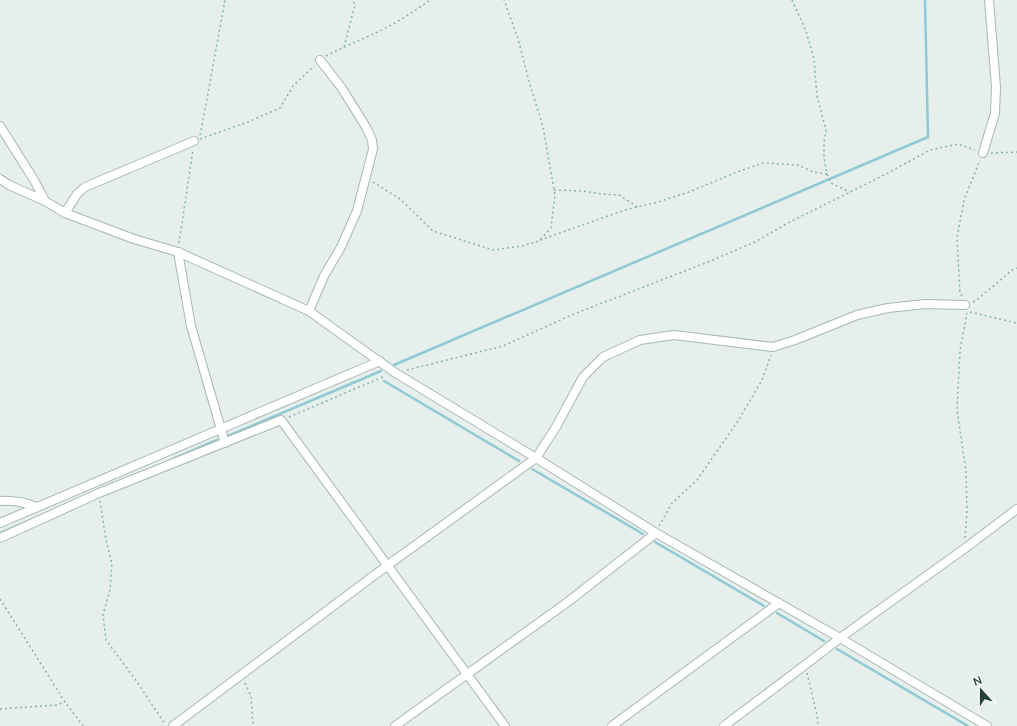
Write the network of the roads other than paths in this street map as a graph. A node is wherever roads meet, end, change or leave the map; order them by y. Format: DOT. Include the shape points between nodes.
graph roads {
  1 [pos="989,0"];
  2 [pos="320,60"];
  3 [pos="0,126"];
  4 [pos="194,141"];
  5 [pos="983,153"];
  6 [pos="0,179"];
  7 [pos="45,201"];
  8 [pos="65,213"];
  9 [pos="178,252"];
  10 [pos="965,305"];
  11 [pos="309,311"];
  12 [pos="380,361"];
  13 [pos="220,429"];
  14 [pos="225,443"];
  15 [pos="536,458"];
  16 [pos="0,501"];
  17 [pos="37,507"];
  18 [pos="1017,509"];
  19 [pos="0,523"];
  20 [pos="656,533"];
  21 [pos="0,538"];
  22 [pos="388,565"];
  23 [pos="779,603"];
  24 [pos="840,638"];
  25 [pos="467,675"];
  26 [pos="173,726"];
  27 [pos="395,726"];
  28 [pos="505,726"];
  29 [pos="612,726"];
  30 [pos="724,726"];
  31 [pos="987,726"];
  1 -- 5 [label="street" via="996,87 995,113"];
  2 -- 11 [label="street" via="341,87 366,127 373,149 357,211"];
  3 -- 7 [label="street"];
  4 -- 8 [label="street" via="85,187 77,194"];
  6 -- 7 [label="street"];
  7 -- 8 [label="street"];
  8 -- 9 [label="street" via="134,239"];
  9 -- 11 [label="street"];
  9 -- 13 [label="street" via="191,326"];
  10 -- 15 [label="street" via="925,304 888,308 858,315 773,347 674,335 640,340 603,357 583,377"];
  11 -- 12 [label="street"];
  12 -- 13 [label="street"];
  12 -- 15 [label="street"];
  13 -- 14 [label="street"];
  13 -- 17 [label="street"];
  14 -- 21 [label="street" via="99,493"];
  14 -- 22 [label="street" via="281,420"];
  15 -- 20 [label="street"];
  15 -- 22 [label="street"];
  16 -- 17 [label="street" via="21,501"];
  17 -- 19 [label="street"];
  18 -- 24 [label="street"];
  20 -- 23 [label="street"];
  20 -- 25 [label="street" via="570,602"];
  22 -- 25 [label="street"];
  22 -- 26 [label="street"];
  23 -- 24 [label="street"];
  23 -- 29 [label="street"];
  24 -- 30 [label="street"];
  24 -- 31 [label="street"];
  25 -- 27 [label="street"];
  25 -- 28 [label="street"];
}
